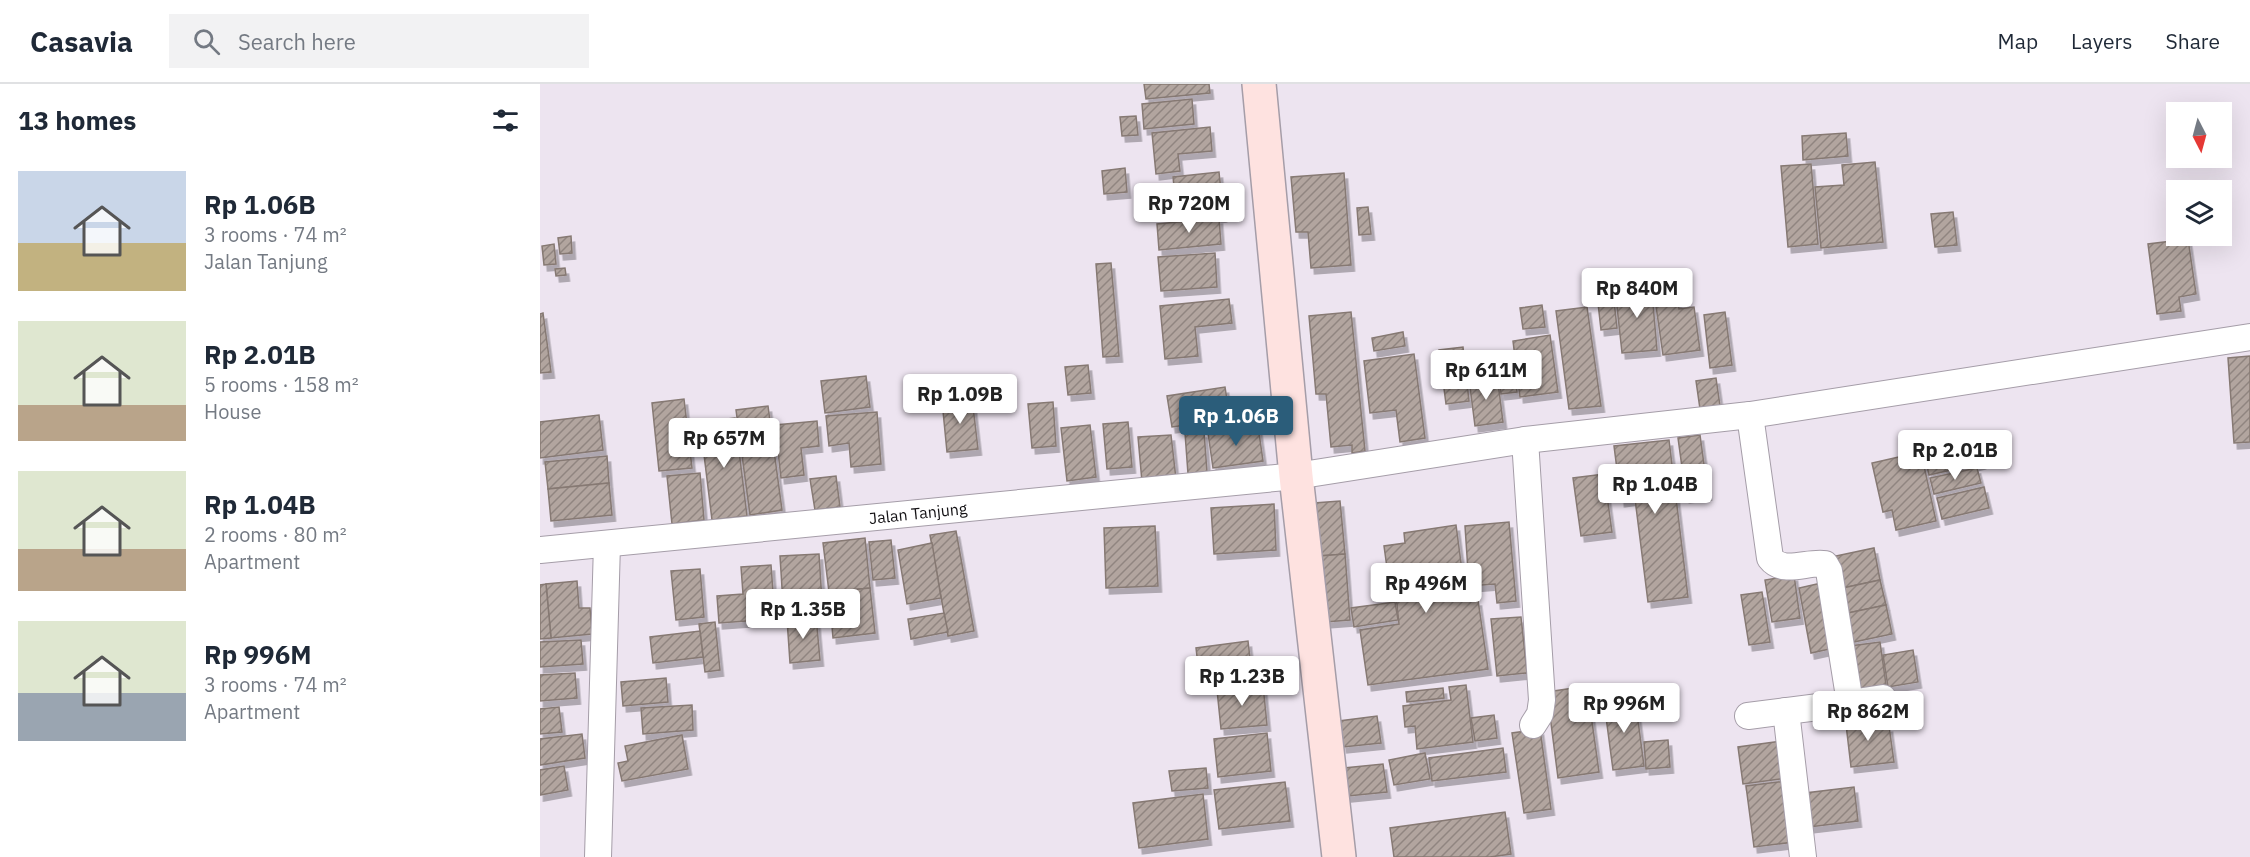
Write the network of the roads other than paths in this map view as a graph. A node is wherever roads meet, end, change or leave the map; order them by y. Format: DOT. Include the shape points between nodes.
graph roads {
  1 [pos="1259,84"];
  2 [pos="2250,337"];
  3 [pos="1750,415"];
  4 [pos="1525,440"];
  5 [pos="1296,476"];
  6 [pos="607,544"];
  7 [pos="540,550"];
  8 [pos="1882,698"];
  9 [pos="1850,703"];
  10 [pos="1786,711"];
  11 [pos="1748,716"];
  12 [pos="1533,725"];
  13 [pos="598,857"];
  14 [pos="1339,857"];
  15 [pos="1803,857"];
  1 -- 5 [label="street"];
  2 -- 3 [label="street, Jalan Tanjung"];
  3 -- 4 [label="street, Jalan Tanjung"];
  3 -- 9 [label="street" via="1770,558 1784,567 1825,564 1829,571"];
  4 -- 5 [label="street, Jalan Tanjung"];
  4 -- 12 [label="street" via="1542,700"];
  5 -- 6 [label="street, Jalan Tanjung"];
  5 -- 14 [label="street"];
  6 -- 7 [label="street, Jalan Tanjung"];
  6 -- 13 [label="street"];
  8 -- 9 [label="street"];
  9 -- 10 [label="street"];
  10 -- 11 [label="street"];
  10 -- 15 [label="street"];
}
